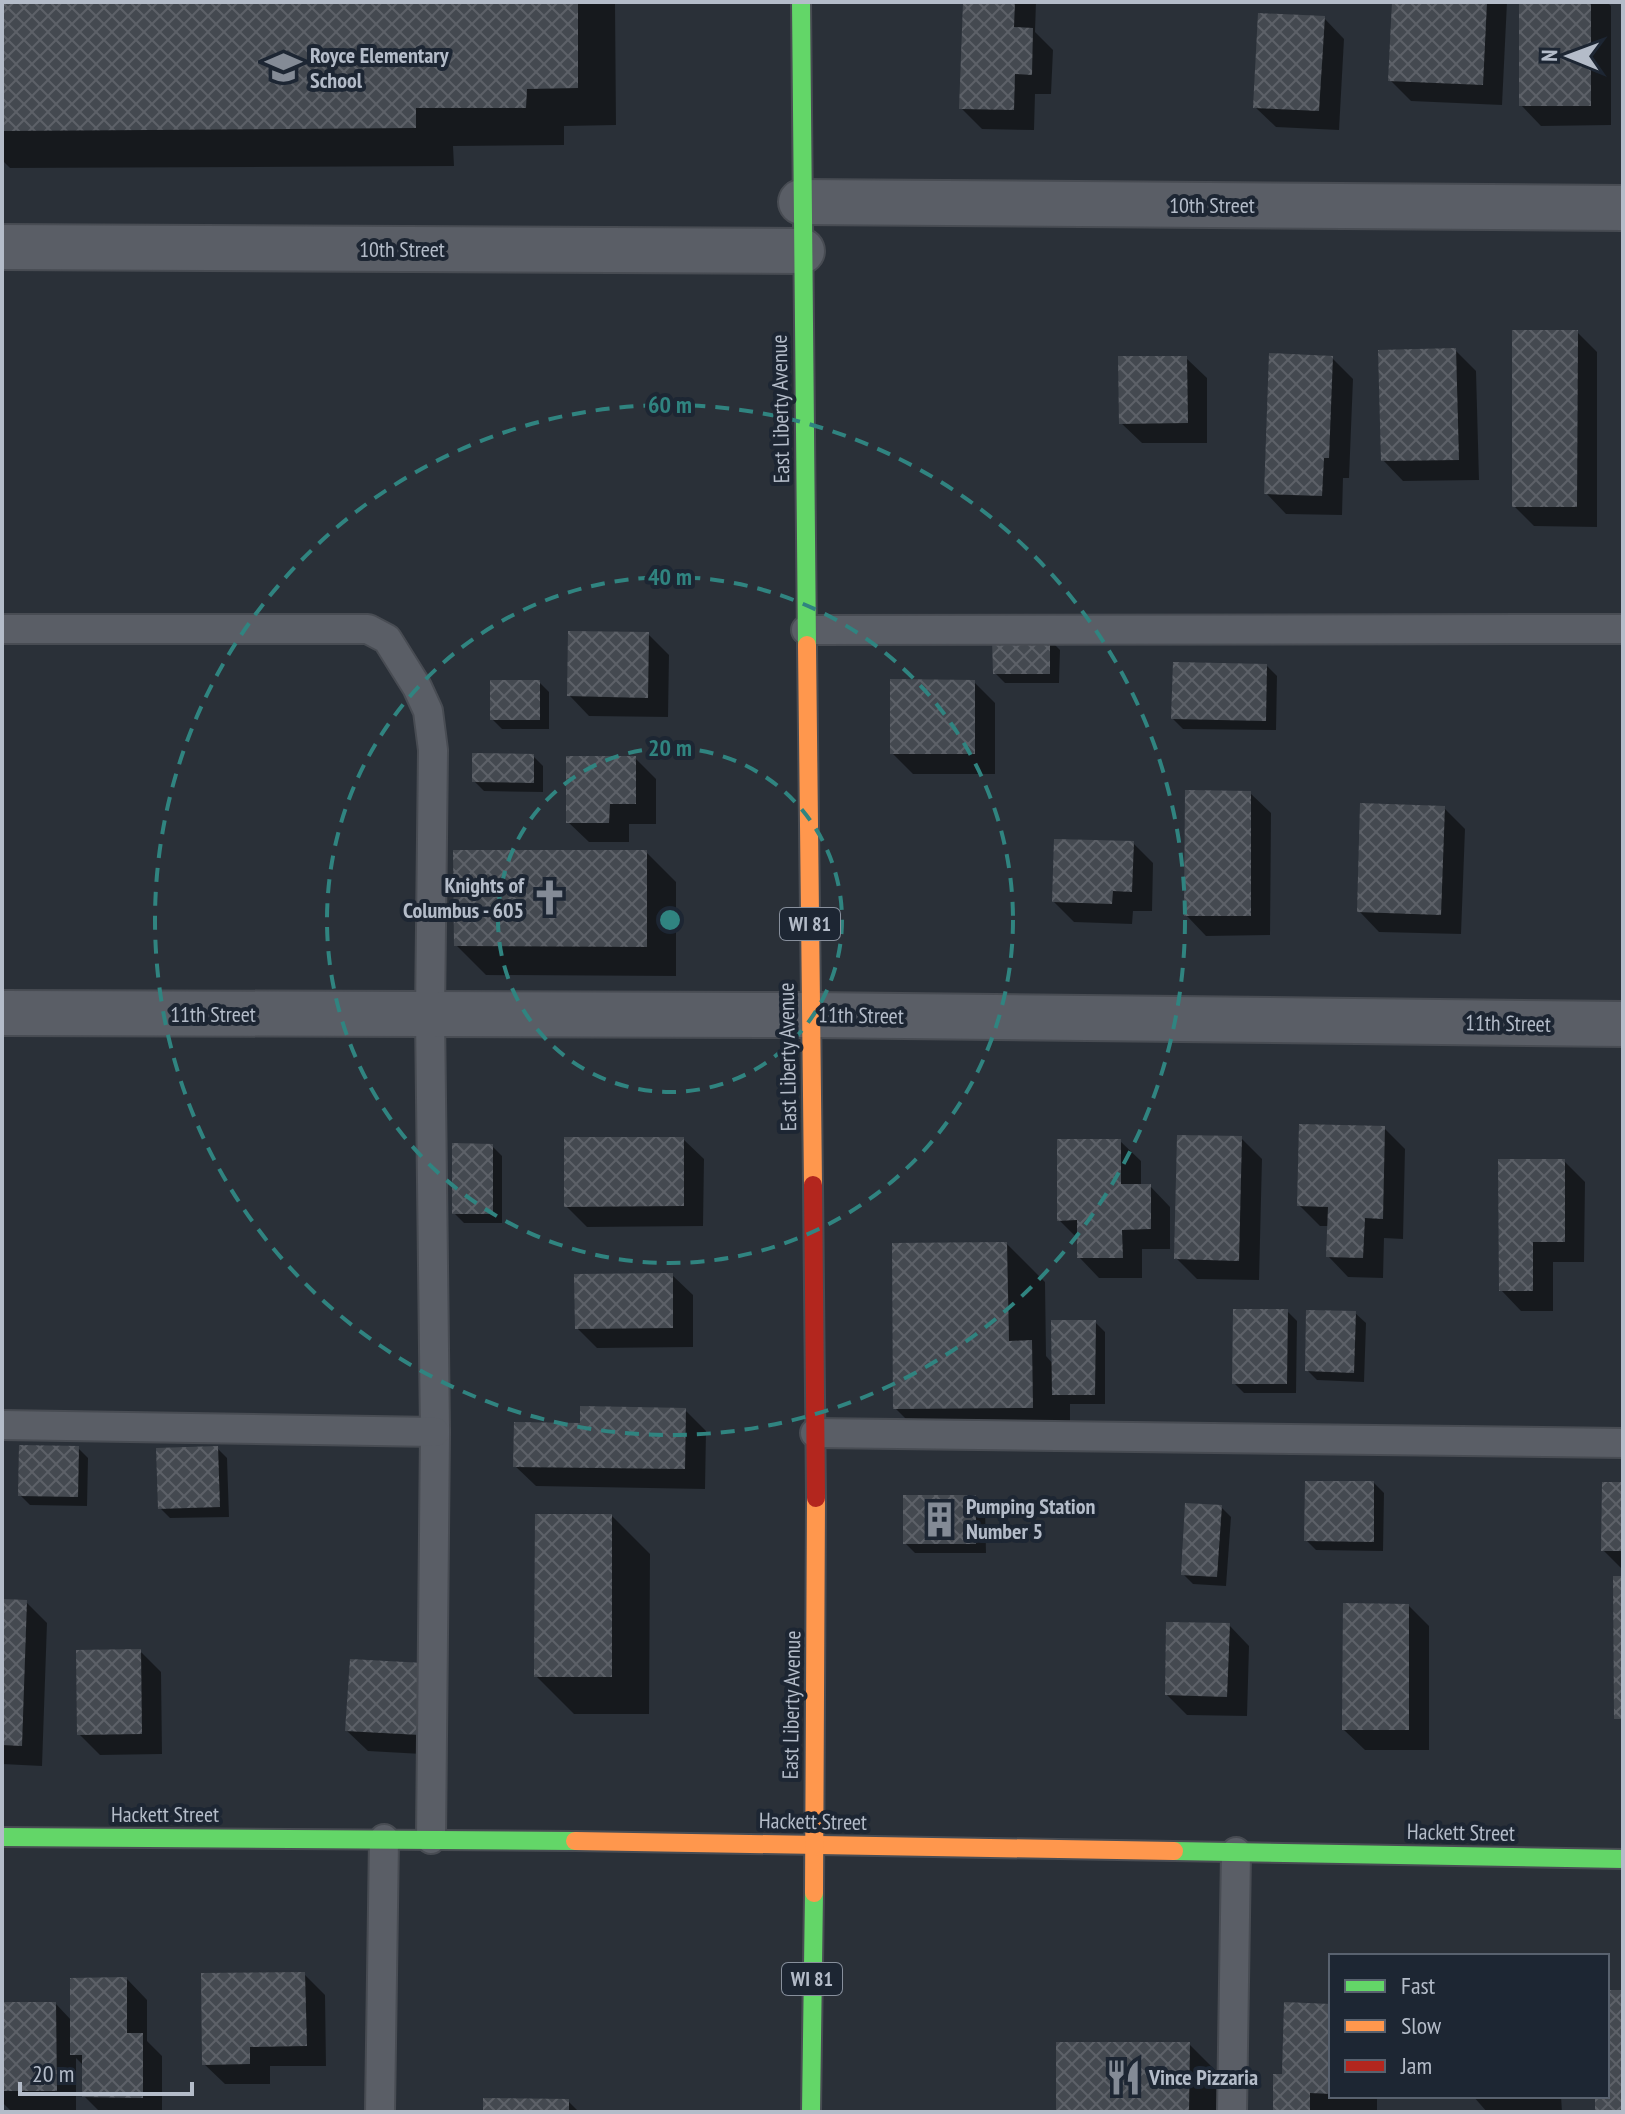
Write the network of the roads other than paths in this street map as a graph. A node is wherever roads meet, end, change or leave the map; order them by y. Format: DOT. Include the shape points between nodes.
graph roads {
  1 [pos="801,2"];
  2 [pos="801,202"];
  3 [pos="1623,208"];
  4 [pos="2,247"];
  5 [pos="802,251"];
  6 [pos="2,629"];
  7 [pos="1623,629"];
  8 [pos="806,630"];
  9 [pos="2,1013"];
  10 [pos="430,1015"];
  11 [pos="811,1015"];
  12 [pos="1623,1024"];
  13 [pos="2,1425"];
  14 [pos="435,1432"];
  15 [pos="815,1433"];
  16 [pos="1623,1443"];
  17 [pos="2,1837"];
  18 [pos="384,1839"];
  19 [pos="431,1839"];
  20 [pos="813,1845"];
  21 [pos="1236,1852"];
  22 [pos="1623,1859"];
  23 [pos="380,2112"];
  24 [pos="811,2112"];
  25 [pos="1232,2112"];
  1 -- 2 [label="main road, East Liberty Avenue / WI 81"];
  2 -- 3 [label="street, 10th Street"];
  2 -- 5 [label="main road, East Liberty Avenue / WI 81"];
  4 -- 5 [label="street, 10th Street"];
  5 -- 8 [label="main road, East Liberty Avenue / WI 81"];
  6 -- 10 [label="lane" via="368,629 387,639 428,711 433,750"];
  7 -- 8 [label="lane"];
  8 -- 11 [label="main road, East Liberty Avenue / WI 81"];
  9 -- 10 [label="street, 11th Street"];
  10 -- 11 [label="street, 11th Street"];
  10 -- 14 [label="lane"];
  11 -- 12 [label="street, 11th Street"];
  11 -- 15 [label="main road, East Liberty Avenue / WI 81"];
  13 -- 14 [label="lane"];
  14 -- 19 [label="lane"];
  15 -- 16 [label="lane"];
  15 -- 20 [label="main road, East Liberty Avenue / WI 81"];
  17 -- 18 [label="main road, Hackett Street"];
  18 -- 19 [label="main road, Hackett Street"];
  18 -- 23 [label="lane"];
  19 -- 20 [label="main road, Hackett Street"];
  20 -- 21 [label="main road, Hackett Street"];
  20 -- 24 [label="main road, East Liberty Avenue / WI 81"];
  21 -- 22 [label="main road, Hackett Street"];
  21 -- 25 [label="lane"];
}
